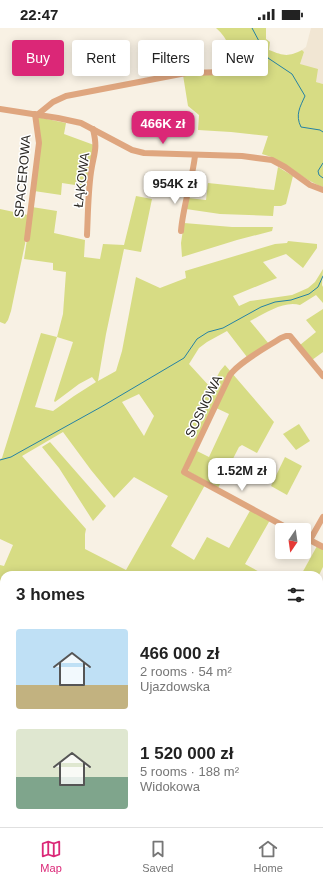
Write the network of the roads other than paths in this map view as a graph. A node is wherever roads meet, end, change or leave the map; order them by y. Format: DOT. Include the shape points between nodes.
graph roads {
  1 [pos="212,72"];
  2 [pos="0,109"];
  3 [pos="36,115"];
  4 [pos="92,129"];
  5 [pos="195,156"];
  6 [pos="323,190"];
  7 [pos="181,232"];
  8 [pos="87,235"];
  9 [pos="27,239"];
  10 [pos="323,376"];
  11 [pos="323,517"];
  12 [pos="279,523"];
  13 [pos="311,534"];
  14 [pos="311,541"];
  15 [pos="323,547"];
  1 -- 3 [label="street" via="186,73 66,96"];
  2 -- 3 [label="street"];
  3 -- 4 [label="street" via="82,123"];
  3 -- 9 [label="street, SPACEROWA" via="39,143"];
  4 -- 5 [label="street" via="132,150"];
  4 -- 8 [label="street, ŁĄKOWA" via="96,152 91,172"];
  5 -- 6 [label="street" via="242,156 272,160 310,185"];
  5 -- 7 [label="street"];
  10 -- 12 [label="street, SOSNOWA" via="290,336 281,338 245,362 230,375 184,472"];
  11 -- 13 [label="street"];
  14 -- 15 [label="street"];
}
